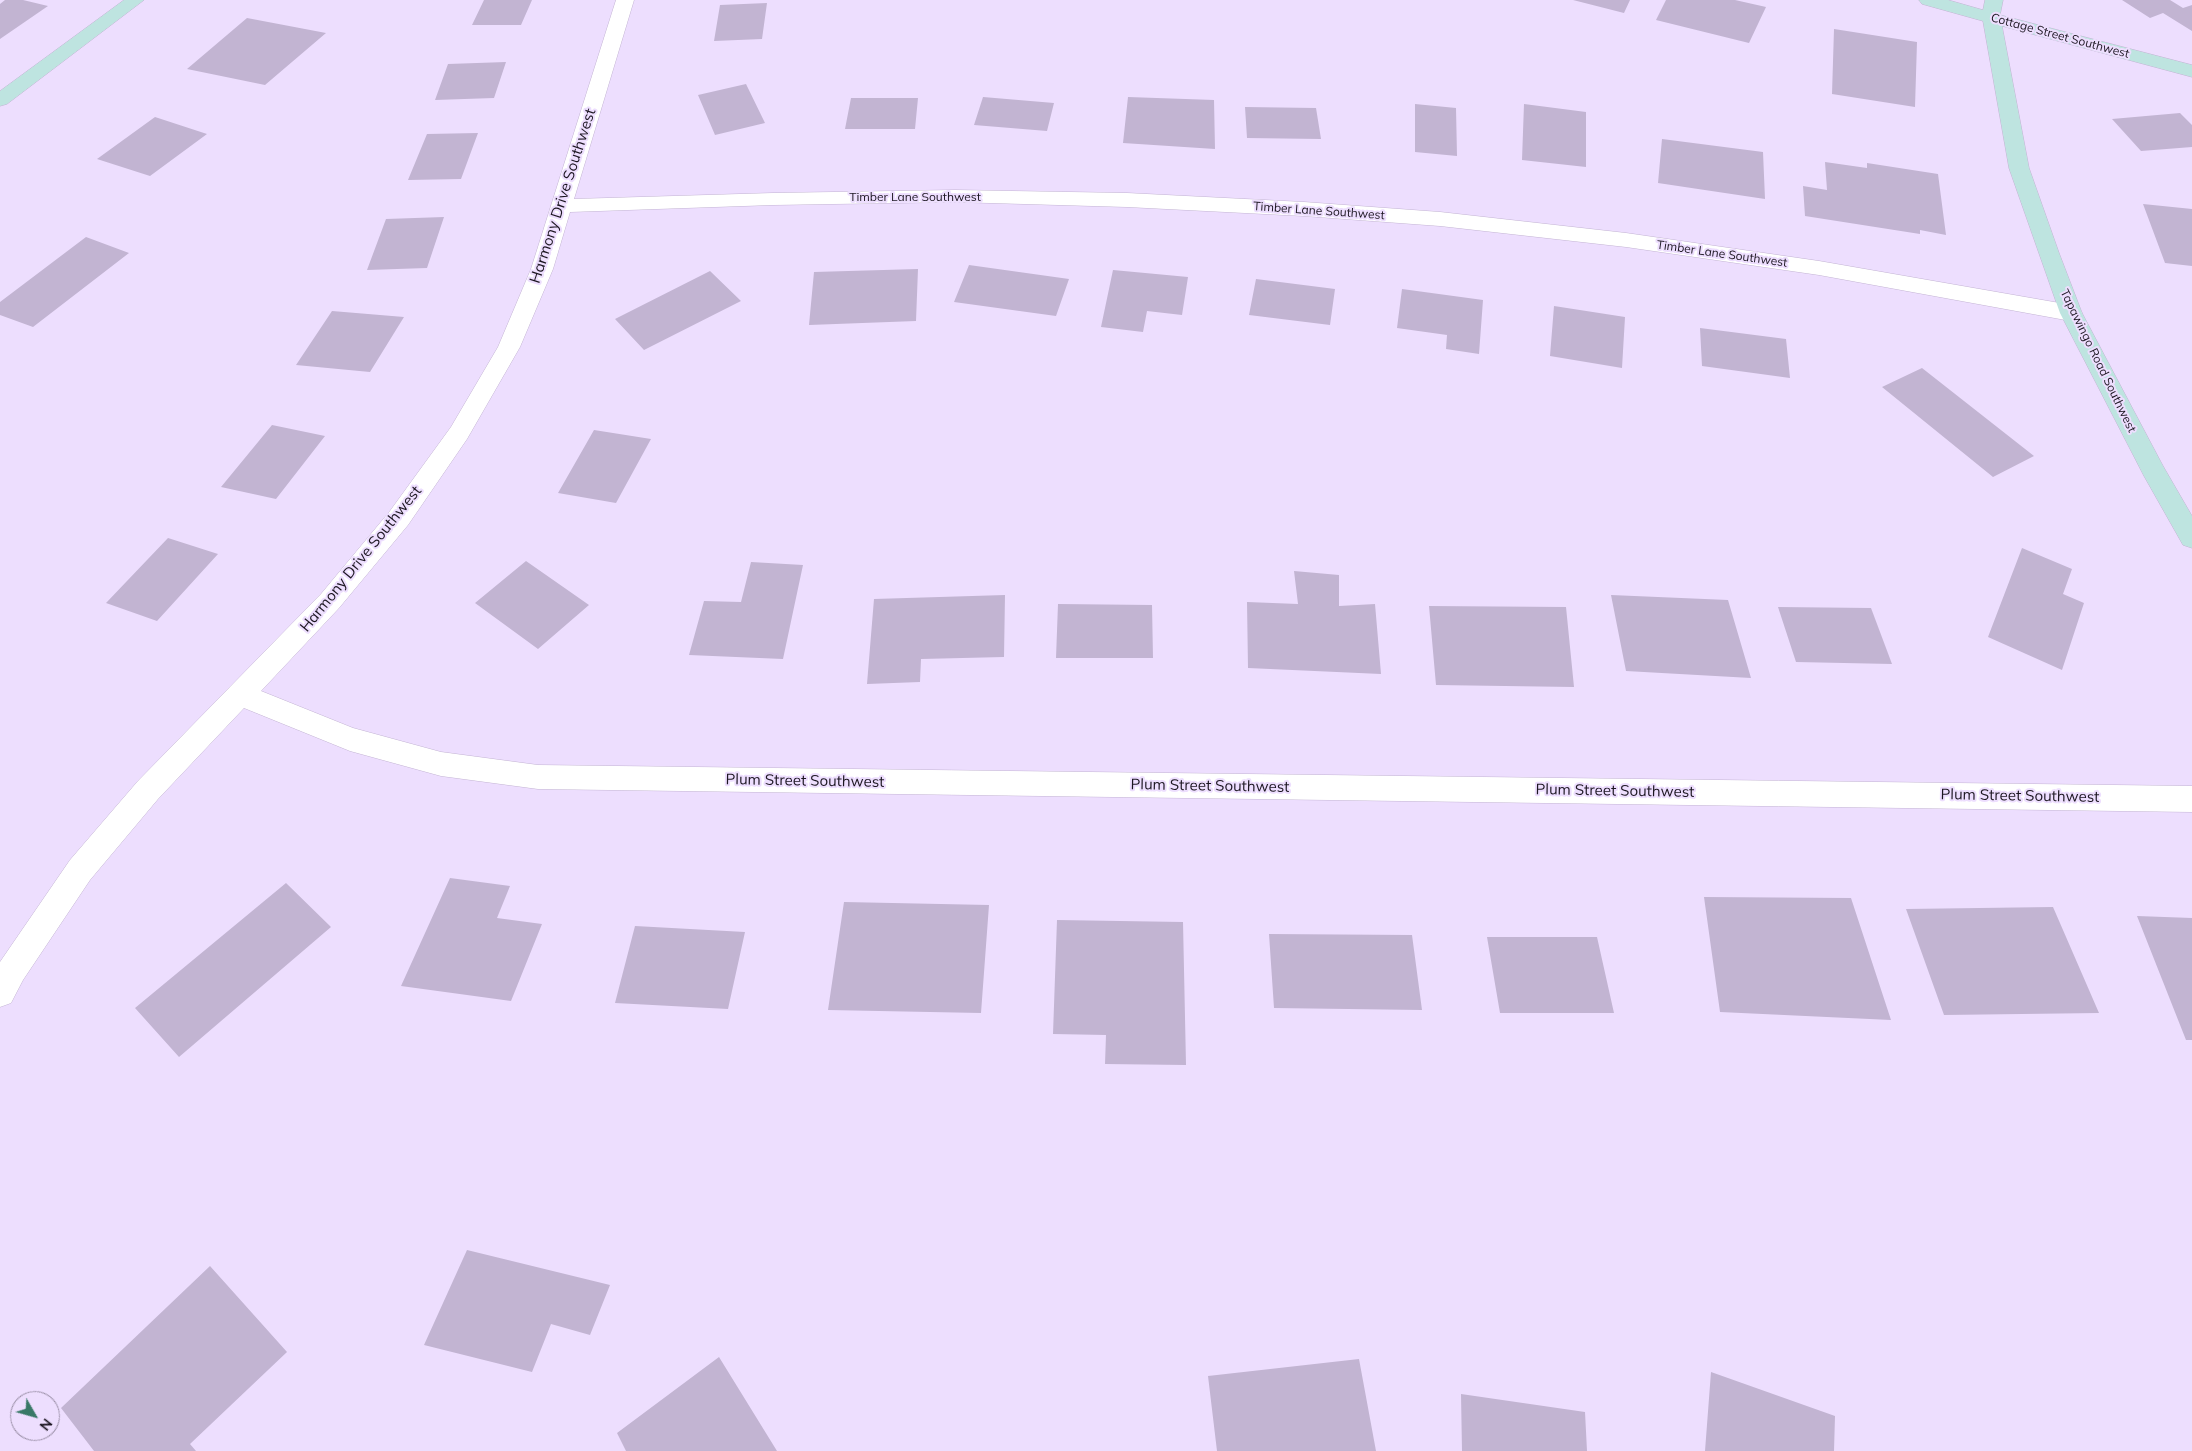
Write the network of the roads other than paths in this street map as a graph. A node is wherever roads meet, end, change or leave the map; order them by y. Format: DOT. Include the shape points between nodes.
graph roads {
  1 [pos="135,0"];
  2 [pos="625,0"];
  3 [pos="1928,0"];
  4 [pos="1993,9"];
  5 [pos="2192,71"];
  6 [pos="0,100"];
  7 [pos="560,206"];
  8 [pos="2071,313"];
  9 [pos="2192,538"];
  10 [pos="242,695"];
  11 [pos="2192,799"];
  12 [pos="0,992"];
  1 -- 6 [label="street"];
  2 -- 7 [label="street, Harmony Drive Southwest"];
  3 -- 4 [label="street, Cottage Street Southwest"];
  4 -- 5 [label="street, Cottage Street Southwest" via="2103,49"];
  4 -- 8 [label="street, Tapawingo Road Southwest" via="2020,168"];
  7 -- 8 [label="street, Timber Lane Southwest" via="954,196 1304,209 1440,219 1626,240 1819,268"];
  7 -- 10 [label="street, Harmony Drive Southwest" via="542,269 509,346 459,433 399,518 336,593"];
  8 -- 9 [label="street, Tapawingo Road Southwest"];
  10 -- 11 [label="street, Plum Street Southwest" via="350,739 441,764 538,777"];
  10 -- 12 [label="street, Harmony Drive Southwest" via="148,790 80,870"];
}
